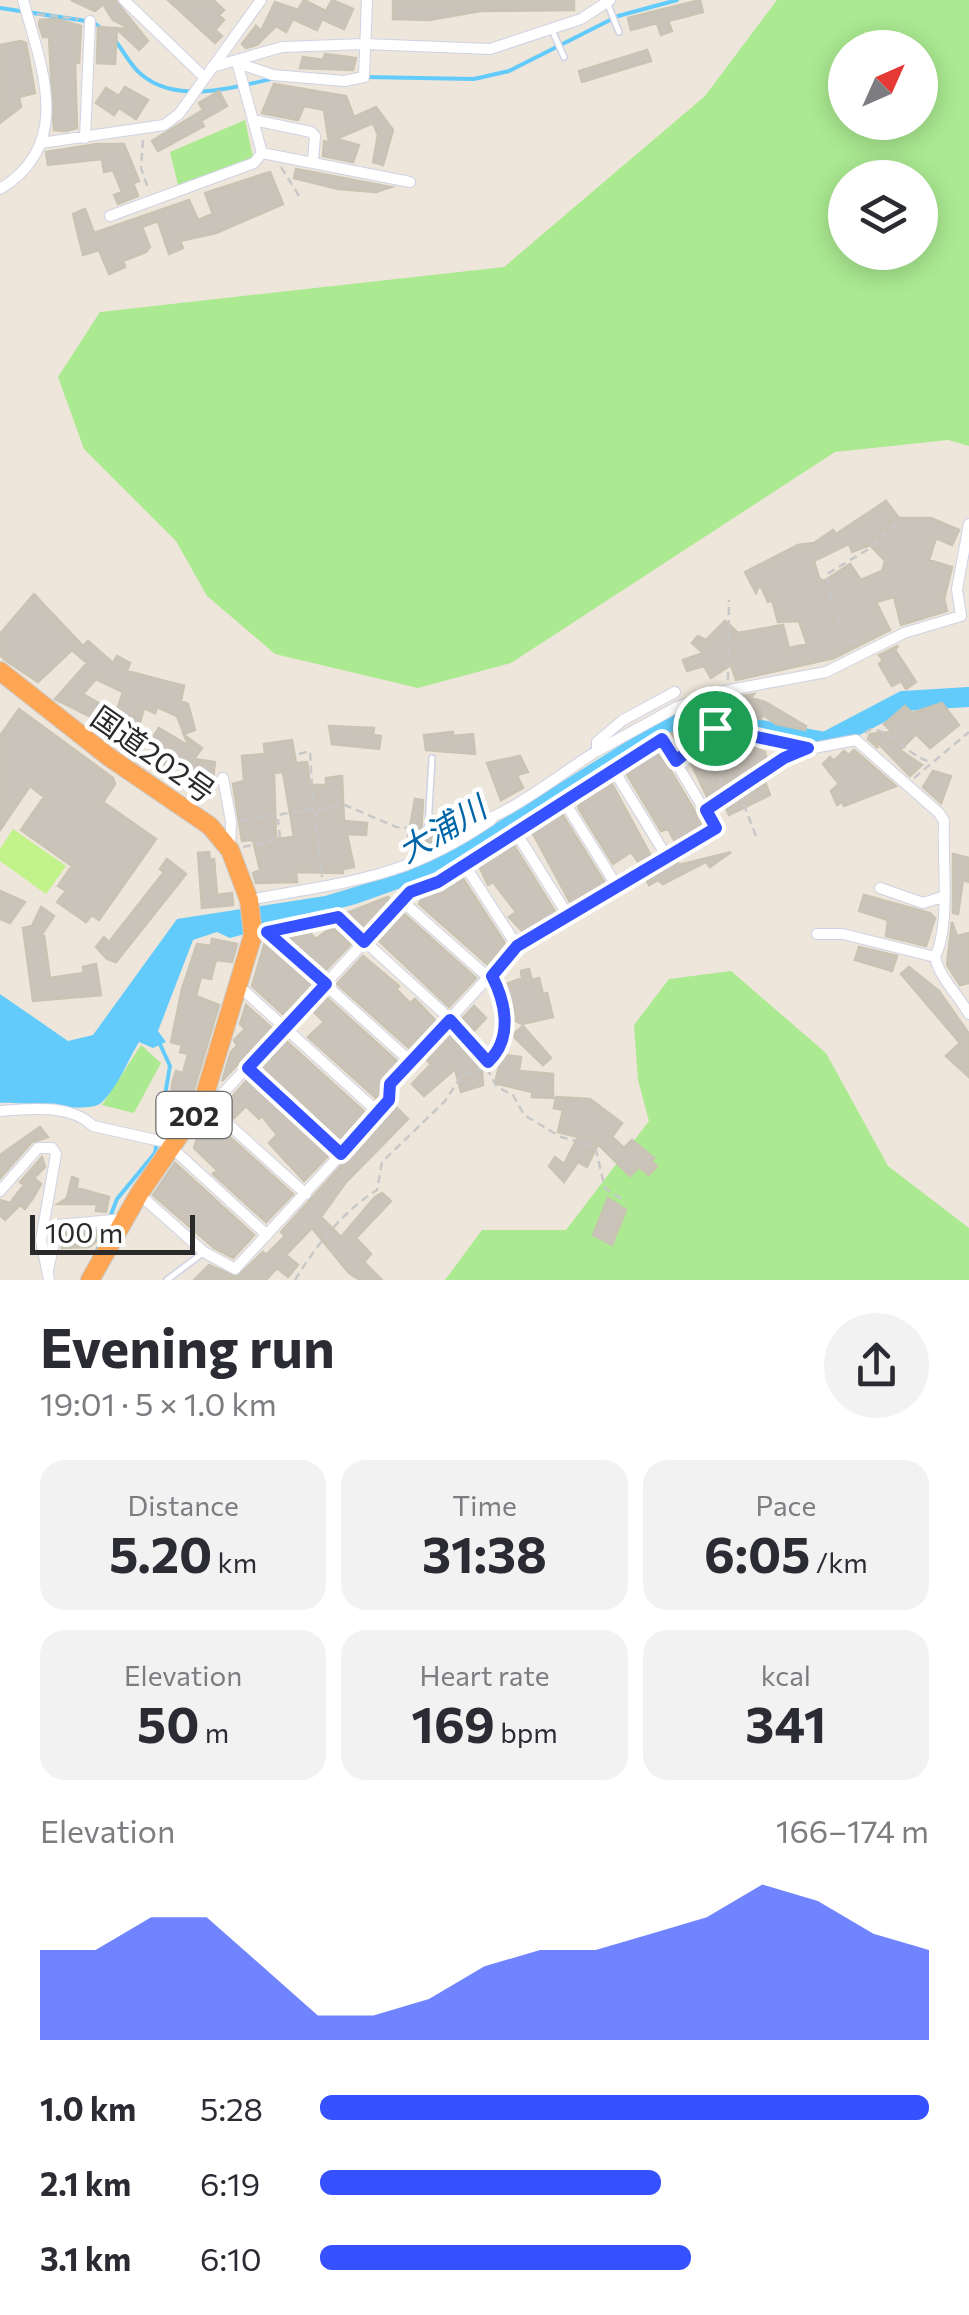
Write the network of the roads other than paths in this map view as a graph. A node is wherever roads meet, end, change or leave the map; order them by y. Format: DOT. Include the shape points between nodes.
graph roads {
  1 [pos="24,0"];
  2 [pos="124,0"];
  3 [pos="261,0"];
  4 [pos="367,0"];
  5 [pos="608,1"];
  6 [pos="90,21"];
  7 [pos="552,30"];
  8 [pos="619,32"];
  9 [pos="366,44"];
  10 [pos="564,57"];
  11 [pos="238,62"];
  12 [pos="212,66"];
  13 [pos="204,78"];
  14 [pos="253,120"];
  15 [pos="86,138"];
  16 [pos="42,143"];
  17 [pos="268,153"];
  18 [pos="313,161"];
  19 [pos="410,182"];
  20 [pos="0,189"];
  21 [pos="110,216"];
  22 [pos="969,524"];
  23 [pos="0,671"];
  24 [pos="675,692"];
  25 [pos="698,702"];
  26 [pos="791,728"];
  27 [pos="787,743"];
  28 [pos="597,752"];
  29 [pos="432,758"];
  30 [pos="613,769"];
  31 [pos="223,778"];
  32 [pos="564,800"];
  33 [pos="492,820"];
  34 [pos="428,830"];
  35 [pos="515,831"];
  36 [pos="446,832"];
  37 [pos="453,845"];
  38 [pos="230,850"];
  39 [pos="667,857"];
  40 [pos="464,864"];
  41 [pos="618,888"];
  42 [pos="880,888"];
  43 [pos="942,898"];
  44 [pos="248,900"];
  45 [pos="402,900"];
  46 [pos="569,917"];
  47 [pos="258,932"];
  48 [pos="817,934"];
  49 [pos="364,942"];
  50 [pos="517,946"];
  51 [pos="935,957"];
  52 [pos="490,977"];
  53 [pos="326,984"];
  54 [pos="240,987"];
  55 [pos="969,1014"];
  56 [pos="450,1020"];
  57 [pos="285,1028"];
  58 [pos="410,1060"];
  59 [pos="248,1068"];
  60 [pos="206,1104"];
  61 [pos="0,1111"];
  62 [pos="379,1113"];
  63 [pos="174,1146"];
  64 [pos="341,1154"];
  65 [pos="0,1191"];
  66 [pos="139,1194"];
  67 [pos="306,1194"];
  68 [pos="123,1219"];
  69 [pos="267,1235"];
  70 [pos="204,1252"];
  71 [pos="48,1275"];
  72 [pos="94,1277"];
  73 [pos="167,1280"];
  1 -- 16 [label="street" via="49,113"];
  2 -- 13 [label="street"];
  3 -- 12 [label="street"];
  4 -- 9 [label="street"];
  5 -- 7 [label="street"];
  5 -- 8 [label="lane"];
  6 -- 15 [label="street"];
  7 -- 9 [label="street" via="490,49"];
  7 -- 10 [label="lane"];
  9 -- 11 [label="street" via="282,47"];
  9 -- 11 [label="street" via="364,77 344,81 273,76"];
  11 -- 12 [label="street"];
  11 -- 14 [label="street"];
  12 -- 13 [label="street"];
  13 -- 15 [label="street" via="180,114 164,125"];
  14 -- 17 [label="street"];
  14 -- 18 [label="street" via="311,132"];
  15 -- 16 [label="street"];
  16 -- 20 [label="street" via="26,174"];
  17 -- 18 [label="street"];
  17 -- 21 [label="street"];
  18 -- 19 [label="street"];
  22 -- 25 [label="street" via="958,588 962,616 904,633 826,672"];
  23 -- 38 [label="highway, 国道202号 / 202" via="188,809"];
  24 -- 28 [label="street" via="623,720 597,742"];
  25 -- 27 [label="street" via="715,728"];
  25 -- 28 [label="street" via="657,715"];
  26 -- 27 [label="street"];
  27 -- 43 [label="street" via="808,748 856,740 909,782 944,821"];
  28 -- 33 [label="street"];
  29 -- 34 [label="lane"];
  30 -- 32 [label="street"];
  30 -- 39 [label="street"];
  30 -- 39 [label="street" via="662,739 676,761 716,828"];
  31 -- 38 [label="street"];
  32 -- 35 [label="street"];
  32 -- 41 [label="street"];
  33 -- 36 [label="street"];
  33 -- 37 [label="street"];
  34 -- 36 [label="street"];
  35 -- 40 [label="street"];
  35 -- 46 [label="street"];
  36 -- 37 [label="street"];
  37 -- 44 [label="street" via="418,864"];
  38 -- 44 [label="highway, 国道202号 / 202"];
  39 -- 41 [label="street"];
  40 -- 45 [label="street"];
  40 -- 50 [label="street"];
  41 -- 46 [label="street"];
  42 -- 43 [label="street" via="923,903"];
  43 -- 51 [label="street"];
  44 -- 47 [label="highway, 202"];
  45 -- 49 [label="street"];
  45 -- 52 [label="street"];
  46 -- 50 [label="street"];
  47 -- 49 [label="street" via="338,917"];
  47 -- 53 [label="street"];
  47 -- 54 [label="highway, 202"];
  48 -- 51 [label="street"];
  49 -- 53 [label="street"];
  49 -- 56 [label="street"];
  50 -- 52 [label="street"];
  51 -- 55 [label="street"];
  52 -- 56 [label="street"];
  53 -- 57 [label="street"];
  53 -- 58 [label="street"];
  54 -- 57 [label="street"];
  54 -- 60 [label="highway, 202"];
  56 -- 58 [label="street"];
  57 -- 59 [label="street"];
  57 -- 62 [label="street"];
  58 -- 62 [label="street" via="390,1084"];
  59 -- 60 [label="street"];
  59 -- 64 [label="street"];
  60 -- 63 [label="highway, 202"];
  60 -- 67 [label="street"];
  61 -- 63 [label="street" via="34,1106"];
  62 -- 64 [label="street"];
  63 -- 66 [label="highway, 202"];
  63 -- 69 [label="street"];
  64 -- 67 [label="street"];
  65 -- 71 [label="street" via="38,1148 52,1148 41,1240"];
  66 -- 68 [label="highway, 202"];
  66 -- 70 [label="street"];
  67 -- 69 [label="street"];
  68 -- 71 [label="street" via="58,1225"];
  68 -- 72 [label="highway, 202"];
  69 -- 70 [label="street" via="236,1268"];
  70 -- 73 [label="lane"];
}
